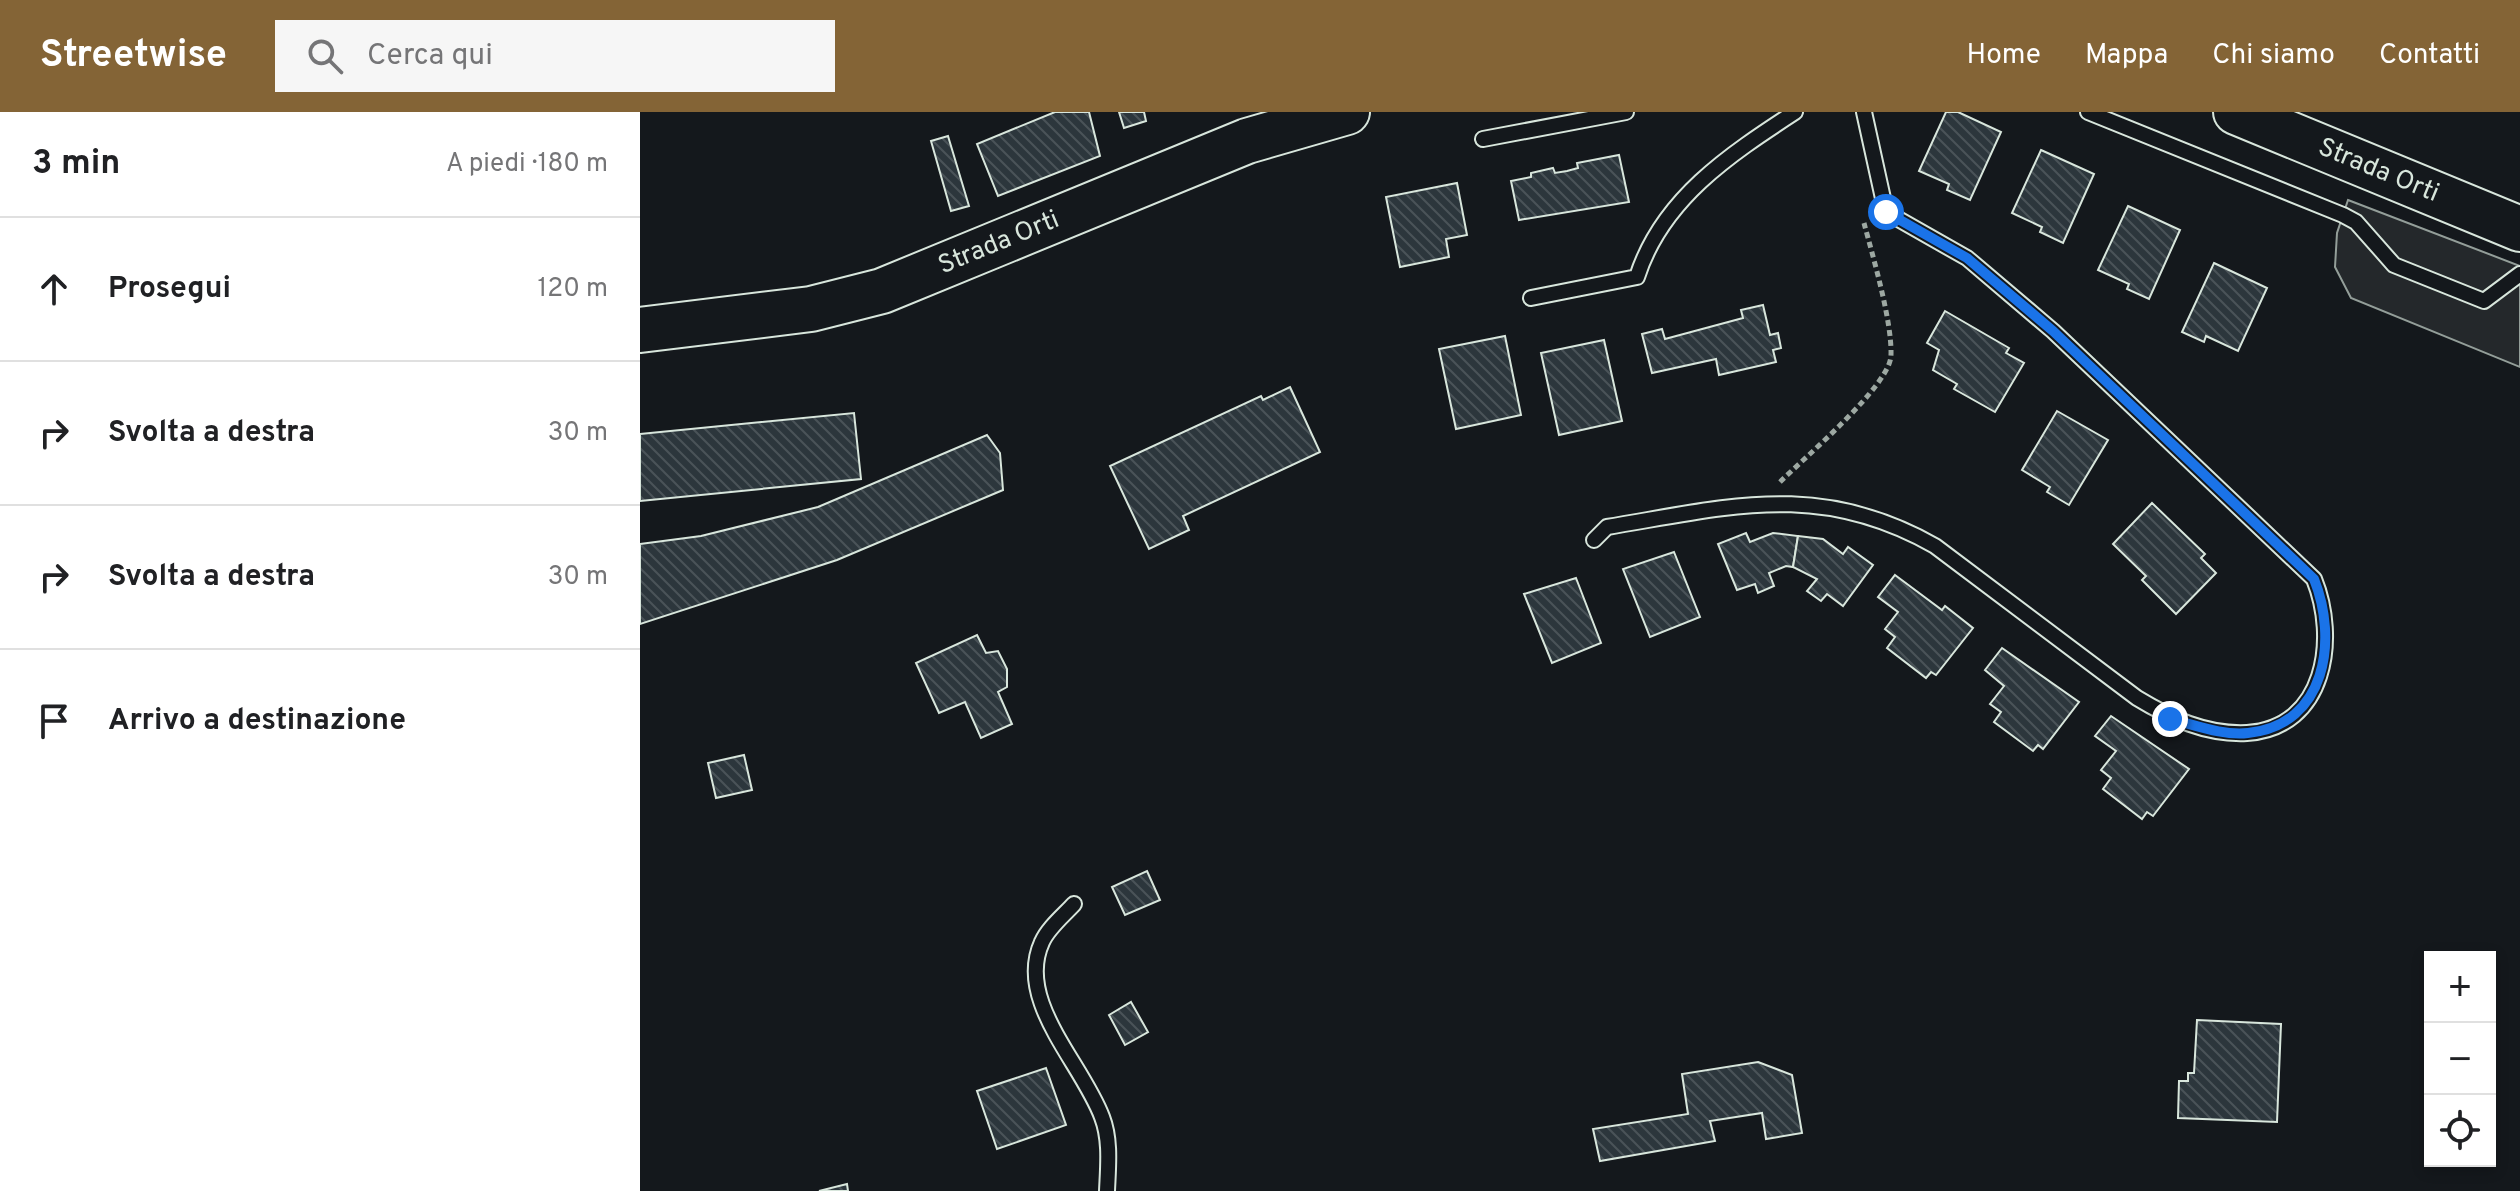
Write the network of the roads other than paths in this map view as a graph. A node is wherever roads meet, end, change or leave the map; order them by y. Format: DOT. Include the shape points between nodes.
graph roads {
  1 [pos="1347,112"];
  2 [pos="1626,112"];
  3 [pos="1795,112"];
  4 [pos="1864,112"];
  5 [pos="2088,112"];
  6 [pos="2236,112"];
  7 [pos="1483,139"];
  8 [pos="2520,229"];
  9 [pos="2520,274"];
  10 [pos="1531,298"];
  11 [pos="640,330"];
  12 [pos="1594,540"];
  13 [pos="1074,904"];
  14 [pos="1107,1191"];
  1 -- 11 [label="main road, Strada Orti" via="1247,141 882,291 811,309"];
  2 -- 7 [label="lane"];
  3 -- 10 [label="lane" via="1698,183 1666,217 1645,251 1637,277"];
  4 -- 12 [label="lane" via="1886,212 1967,258 2053,331 2314,579 2323,602 2326,642 2322,672 2308,702 2285,721 2249,733 2170,719 1935,546 1864,514 1760,502 1607,527"];
  5 -- 9 [label="lane" via="2343,215 2356,222 2394,265 2484,301"];
  6 -- 8 [label="main road, Strada Orti"];
  13 -- 14 [label="lane" via="1043,940 1035,967 1036,991 1102,1117"];
}
